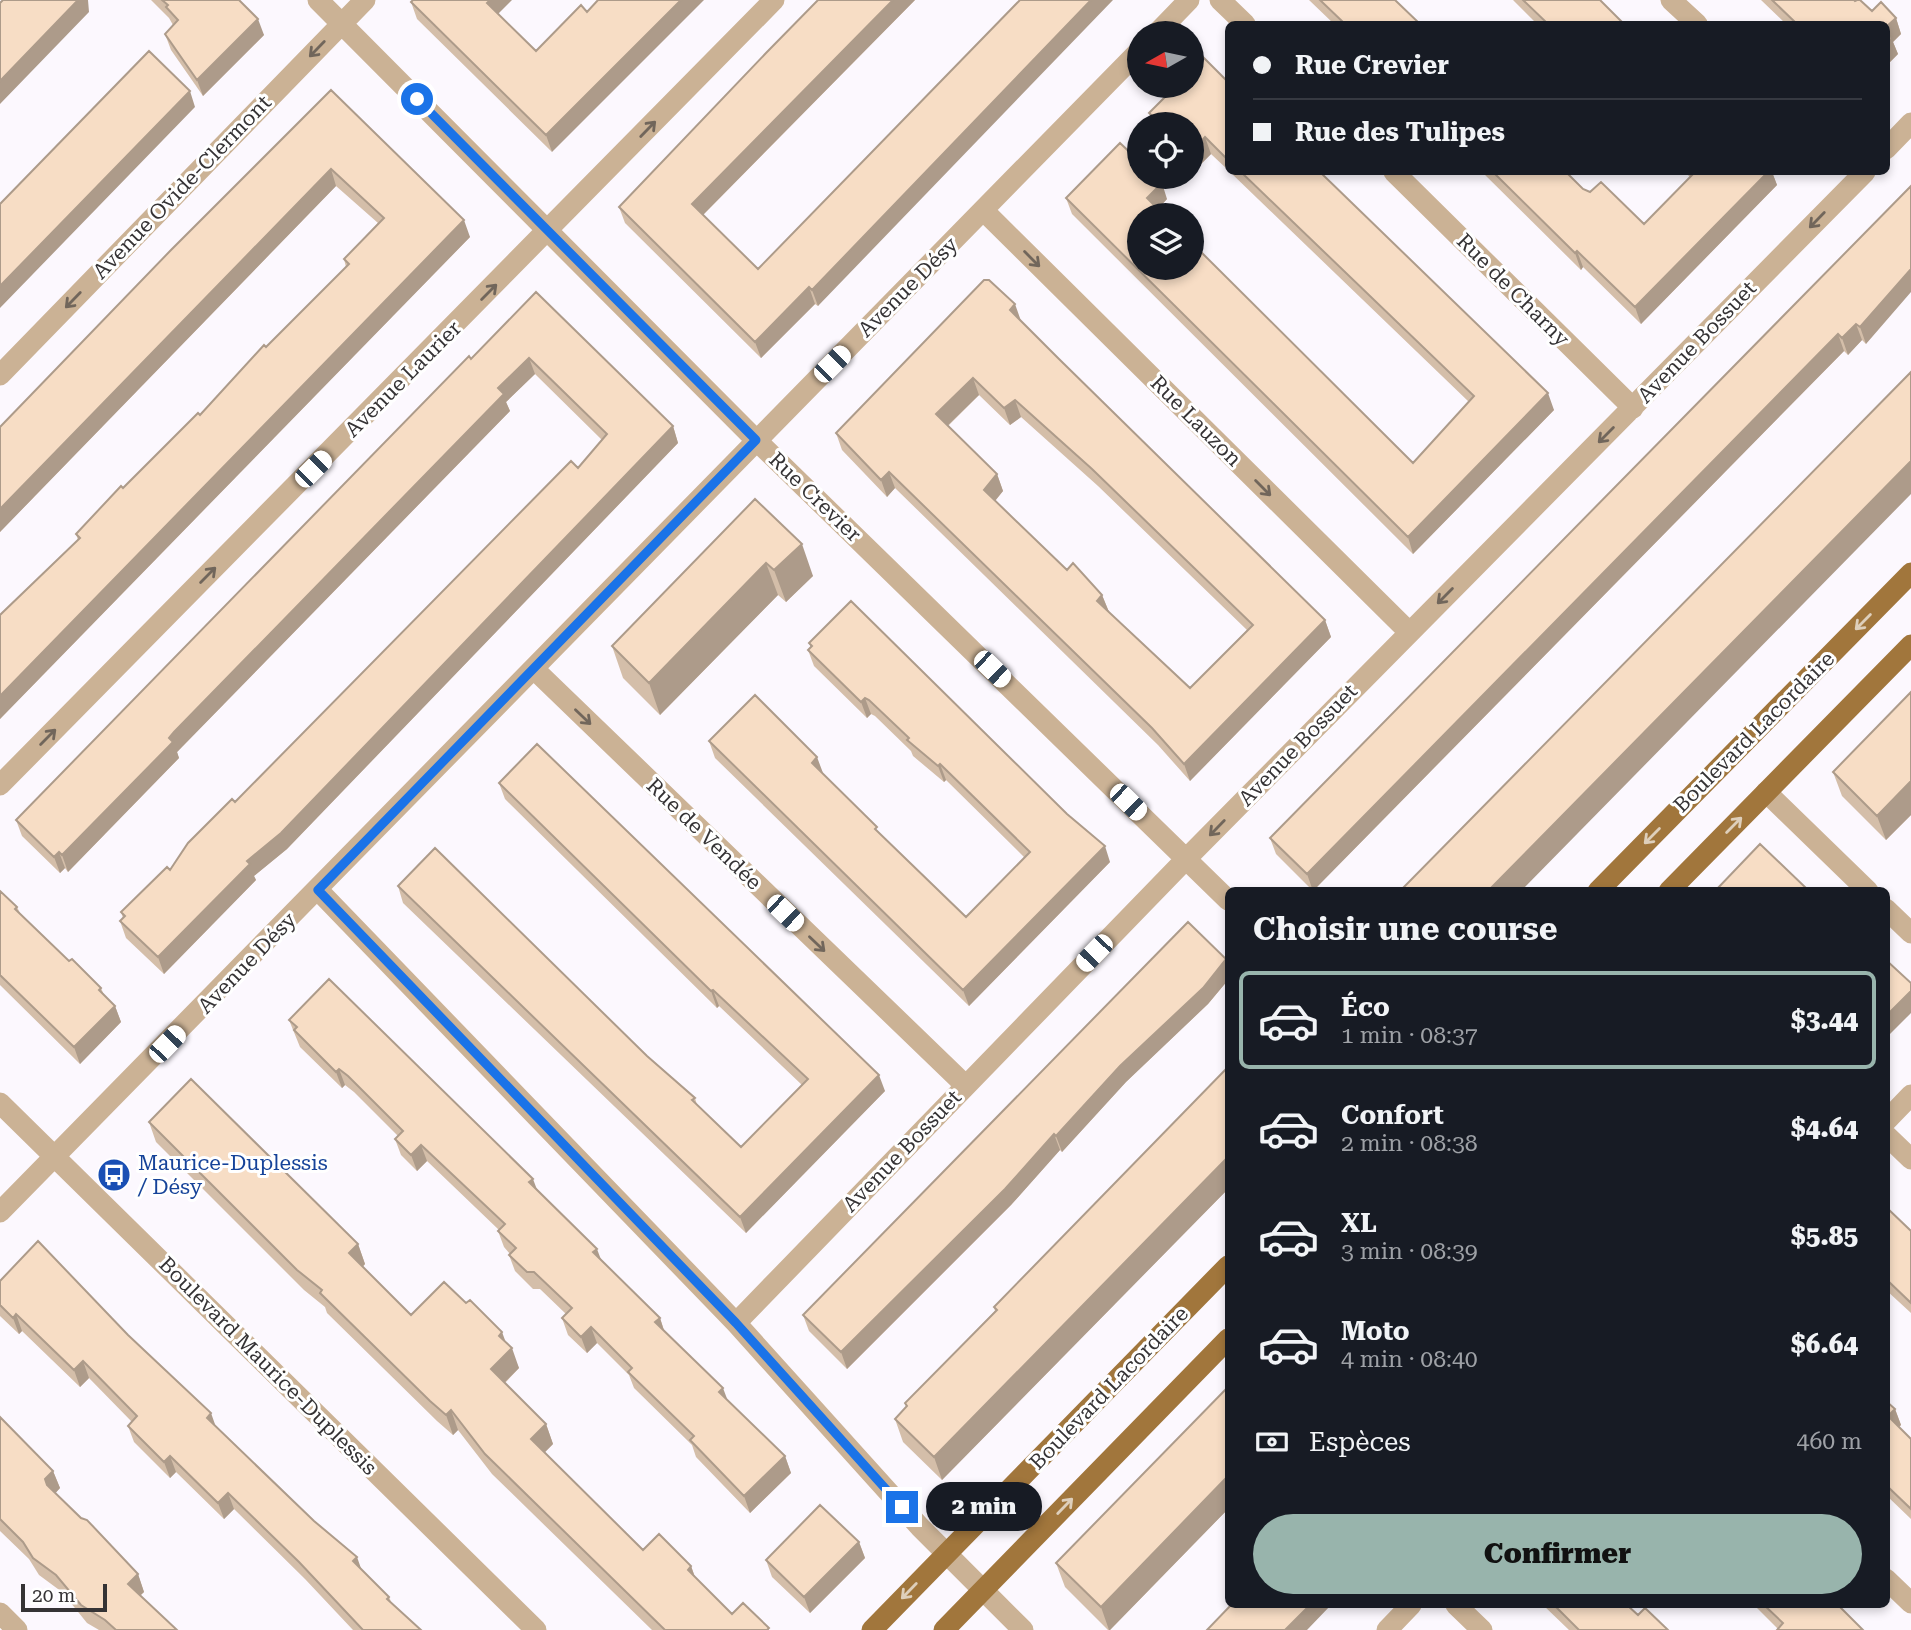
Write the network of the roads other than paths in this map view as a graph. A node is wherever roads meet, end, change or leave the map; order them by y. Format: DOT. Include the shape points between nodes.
graph roads {
  1 [pos="318,0"];
  2 [pos="365,0"];
  3 [pos="774,0"];
  4 [pos="1189,0"];
  5 [pos="1220,0"];
  6 [pos="1671,0"];
  7 [pos="1169,21"];
  8 [pos="1242,21"];
  9 [pos="1694,21"];
  10 [pos="341,24"];
  11 [pos="1127,63"];
  12 [pos="1911,123"];
  13 [pos="1890,145"];
  14 [pos="1397,175"];
  15 [pos="1857,175"];
  16 [pos="984,211"];
  17 [pos="549,231"];
  18 [pos="0,375"];
  19 [pos="1633,408"];
  20 [pos="756,440"];
  21 [pos="1911,573"];
  22 [pos="1409,632"];
  23 [pos="1911,645"];
  24 [pos="534,669"];
  25 [pos="0,785"];
  26 [pos="1766,792"];
  27 [pos="1186,859"];
  28 [pos="1602,887"];
  29 [pos="1673,887"];
  30 [pos="1864,887"];
  31 [pos="318,890"];
  32 [pos="1225,897"];
  33 [pos="1890,913"];
  34 [pos="1911,933"];
  35 [pos="965,1086"];
  36 [pos="1911,1095"];
  37 [pos="0,1103"];
  38 [pos="1890,1117"];
  39 [pos="1890,1139"];
  40 [pos="55,1157"];
  41 [pos="1911,1158"];
  42 [pos="0,1212"];
  43 [pos="1225,1269"];
  44 [pos="736,1323"];
  45 [pos="1225,1342"];
  46 [pos="947,1553"];
  47 [pos="1890,1583"];
  48 [pos="983,1590"];
  49 [pos="1911,1603"];
  50 [pos="1408,1608"];
  51 [pos="1459,1608"];
  52 [pos="0,1613"];
  53 [pos="17,1630"];
  54 [pos="536,1630"];
  55 [pos="872,1630"];
  56 [pos="944,1630"];
  57 [pos="1023,1630"];
  58 [pos="1387,1630"];
  59 [pos="1482,1630"];
  1 -- 10 [label="street, Rue Crevier"];
  2 -- 10 [label="street, Avenue Ovide-Clermont"];
  17 -- 3 [label="street, Avenue Laurier, one-way"];
  4 -- 7 [label="street"];
  5 -- 8 [label="street"];
  6 -- 9 [label="street"];
  10 -- 17 [label="street, Rue Crevier"];
  10 -- 18 [label="street, Avenue Ovide-Clermont, one-way"];
  11 -- 16 [label="street, Avenue Désy"];
  12 -- 13 [label="street"];
  14 -- 19 [label="street, Rue de Charny"];
  15 -- 19 [label="street, Avenue Bossuet, one-way"];
  16 -- 20 [label="street, Avenue Désy"];
  16 -- 22 [label="street, Rue Lauzon, one-way"];
  17 -- 20 [label="street, Rue Crevier"];
  25 -- 17 [label="street, Avenue Laurier, one-way"];
  19 -- 22 [label="street, Avenue Bossuet, one-way"];
  20 -- 24 [label="street, Avenue Désy"];
  20 -- 27 [label="street, Rue Crevier"];
  21 -- 28 [label="main road, Boulevard Lacordaire, one-way"];
  22 -- 27 [label="street, Avenue Bossuet, one-way"];
  23 -- 26 [label="main road"];
  24 -- 31 [label="street, Avenue Désy"];
  24 -- 35 [label="street, Rue de Vendée, one-way"];
  29 -- 26 [label="main road, one-way"];
  26 -- 30 [label="street"];
  27 -- 32 [label="street, Rue Crevier"];
  27 -- 35 [label="street, Avenue Bossuet"];
  31 -- 40 [label="street, Avenue Désy"];
  31 -- 44 [label="street"];
  33 -- 34 [label="street"];
  35 -- 44 [label="street, Avenue Bossuet"];
  36 -- 38 [label="street"];
  37 -- 40 [label="street, Boulevard Maurice-Duplessis"];
  39 -- 41 [label="street"];
  40 -- 42 [label="street, Avenue Désy"];
  40 -- 54 [label="street, Boulevard Maurice-Duplessis"];
  43 -- 46 [label="main road, Boulevard Lacordaire"];
  44 -- 46 [label="street"];
  48 -- 45 [label="main road, one-way"];
  46 -- 48 [label="street"];
  46 -- 55 [label="main road, Boulevard Lacordaire, one-way"];
  47 -- 49 [label="street"];
  48 -- 56 [label="main road"];
  48 -- 57 [label="street"];
  50 -- 58 [label="street"];
  51 -- 59 [label="street"];
  52 -- 53 [label="street"];
}
